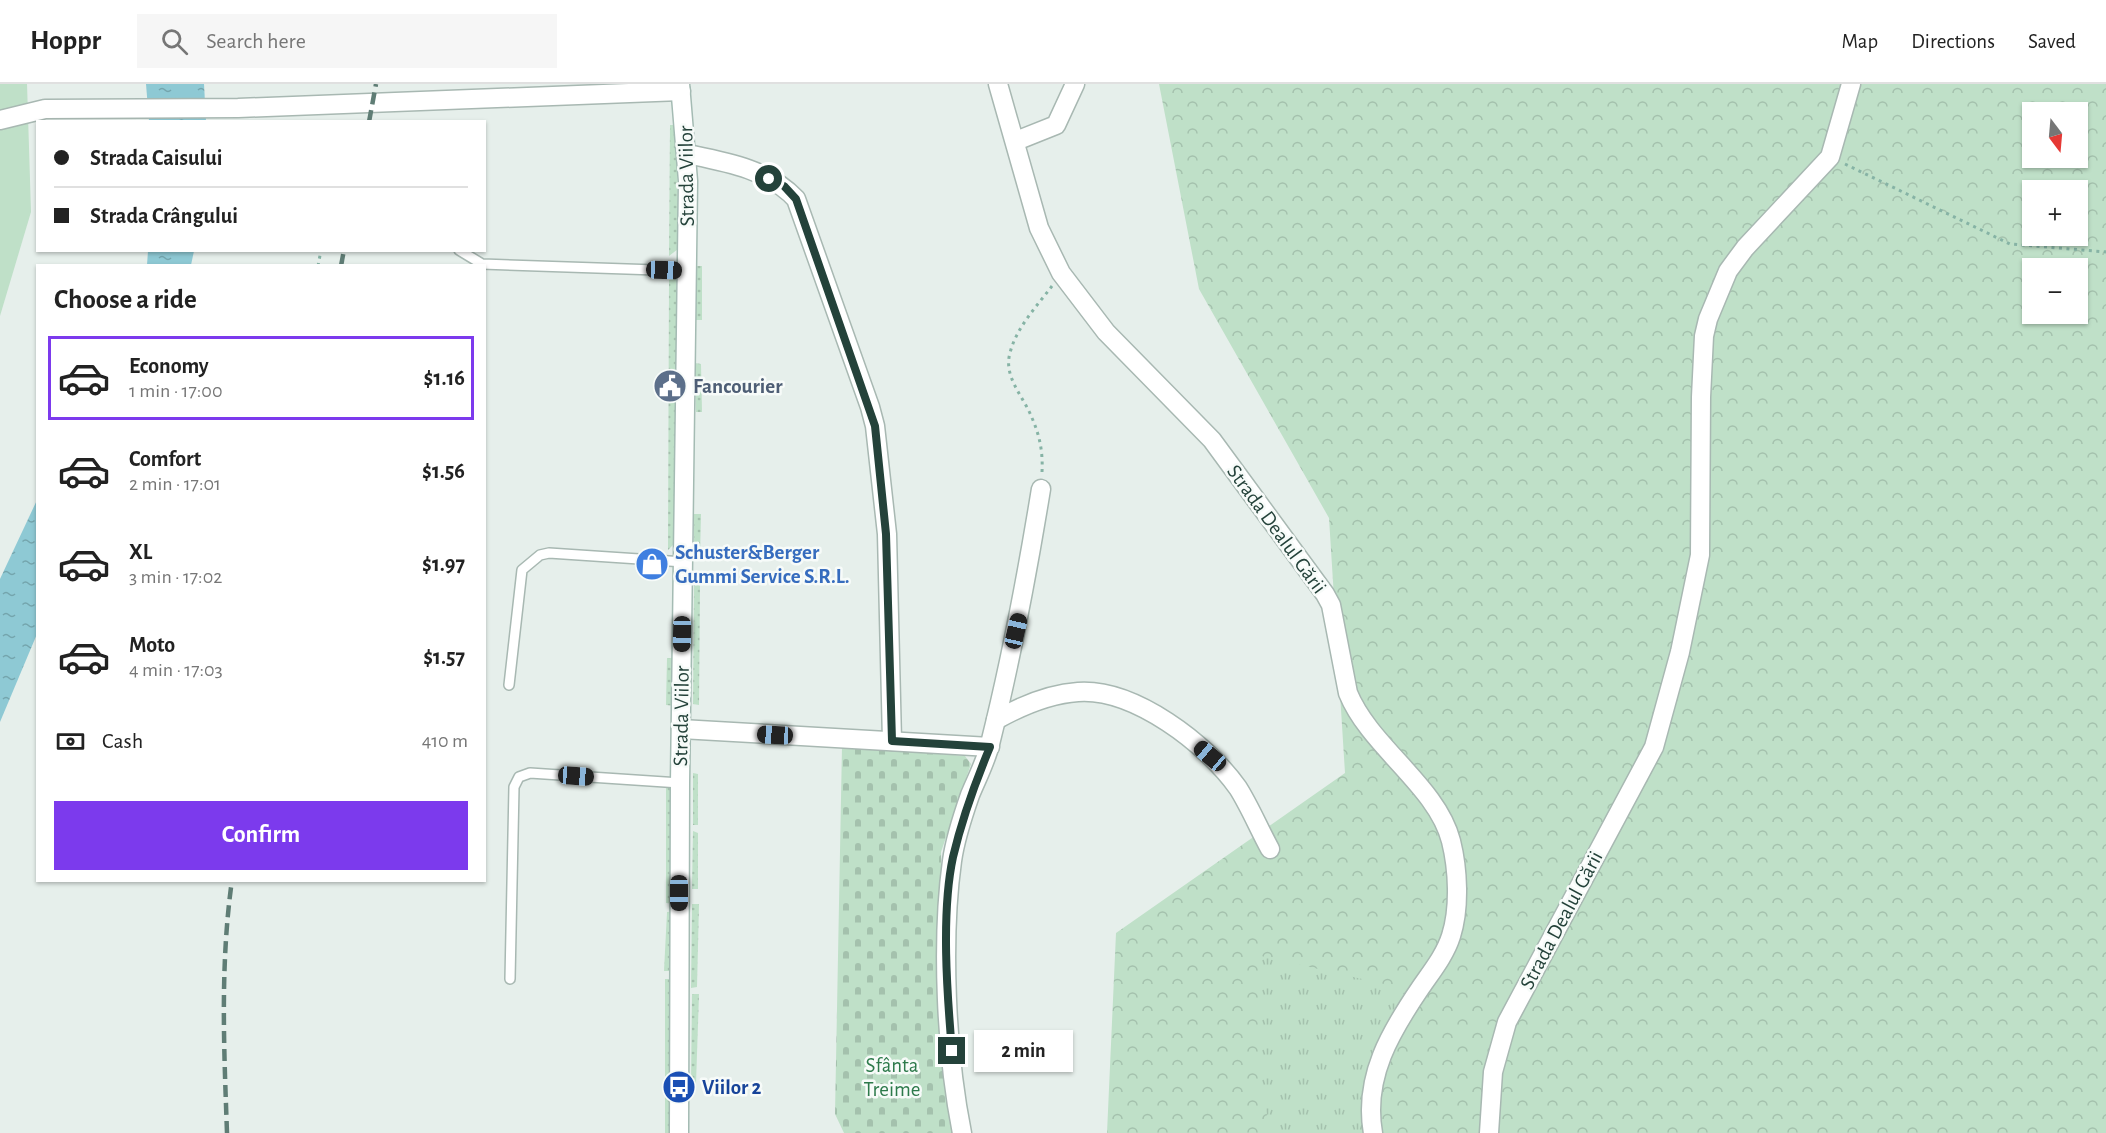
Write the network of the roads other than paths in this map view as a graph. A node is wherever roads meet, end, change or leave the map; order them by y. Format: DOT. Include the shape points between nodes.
graph roads {
  1 [pos="998,84"];
  2 [pos="1075,84"];
  3 [pos="1851,84"];
  4 [pos="681,87"];
  5 [pos="481,92"];
  6 [pos="0,120"];
  7 [pos="1016,141"];
  8 [pos="687,154"];
  9 [pos="462,252"];
  10 [pos="482,264"];
  11 [pos="486,264"];
  12 [pos="686,271"];
  13 [pos="1041,489"];
  14 [pos="684,562"];
  15 [pos="509,685"];
  16 [pos="996,720"];
  17 [pos="681,729"];
  18 [pos="892,741"];
  19 [pos="990,747"];
  20 [pos="680,783"];
  21 [pos="1270,849"];
  22 [pos="510,979"];
  23 [pos="679,1133"];
  24 [pos="962,1133"];
  25 [pos="1373,1133"];
  26 [pos="1490,1133"];
  1 -- 7 [label="street, Strada Dealul Gării"];
  2 -- 7 [label="street" via="1056,124"];
  3 -- 26 [label="street, Strada Dealul Gării" via="1830,157 1745,248 1728,271 1708,319 1701,398 1700,555 1677,663 1654,747 1507,1022 1493,1072"];
  4 -- 5 [label="street"];
  4 -- 8 [label="street, Strada Viilor"];
  5 -- 6 [label="street" via="238,108 45,109"];
  7 -- 25 [label="street, Strada Dealul Gării" via="1039,228 1061,273 1106,332 1212,440 1325,594 1331,605 1353,707 1444,822 1456,884 1452,934 1444,954 1392,1030 1372,1082"];
  8 -- 12 [label="street, Strada Viilor"];
  8 -- 18 [label="street" via="739,165 784,186 796,199 870,407 886,534"];
  9 -- 10 [label="lane"];
  11 -- 12 [label="lane"];
  12 -- 14 [label="street, Strada Viilor"];
  13 -- 16 [label="street" via="1026,587"];
  14 -- 15 [label="lane" via="549,553 535,559 522,570"];
  14 -- 17 [label="street, Strada Viilor"];
  16 -- 19 [label="street"];
  16 -- 21 [label="street" via="1020,707 1079,692 1112,696 1143,707 1210,756 1238,788"];
  17 -- 18 [label="street"];
  17 -- 20 [label="street, Strada Viilor"];
  18 -- 19 [label="street"];
  19 -- 24 [label="street" via="969,797 953,859 948,914 948,1004"];
  20 -- 22 [label="lane" via="530,773 519,777 514,787"];
  20 -- 23 [label="street, Strada Viilor"];
}
